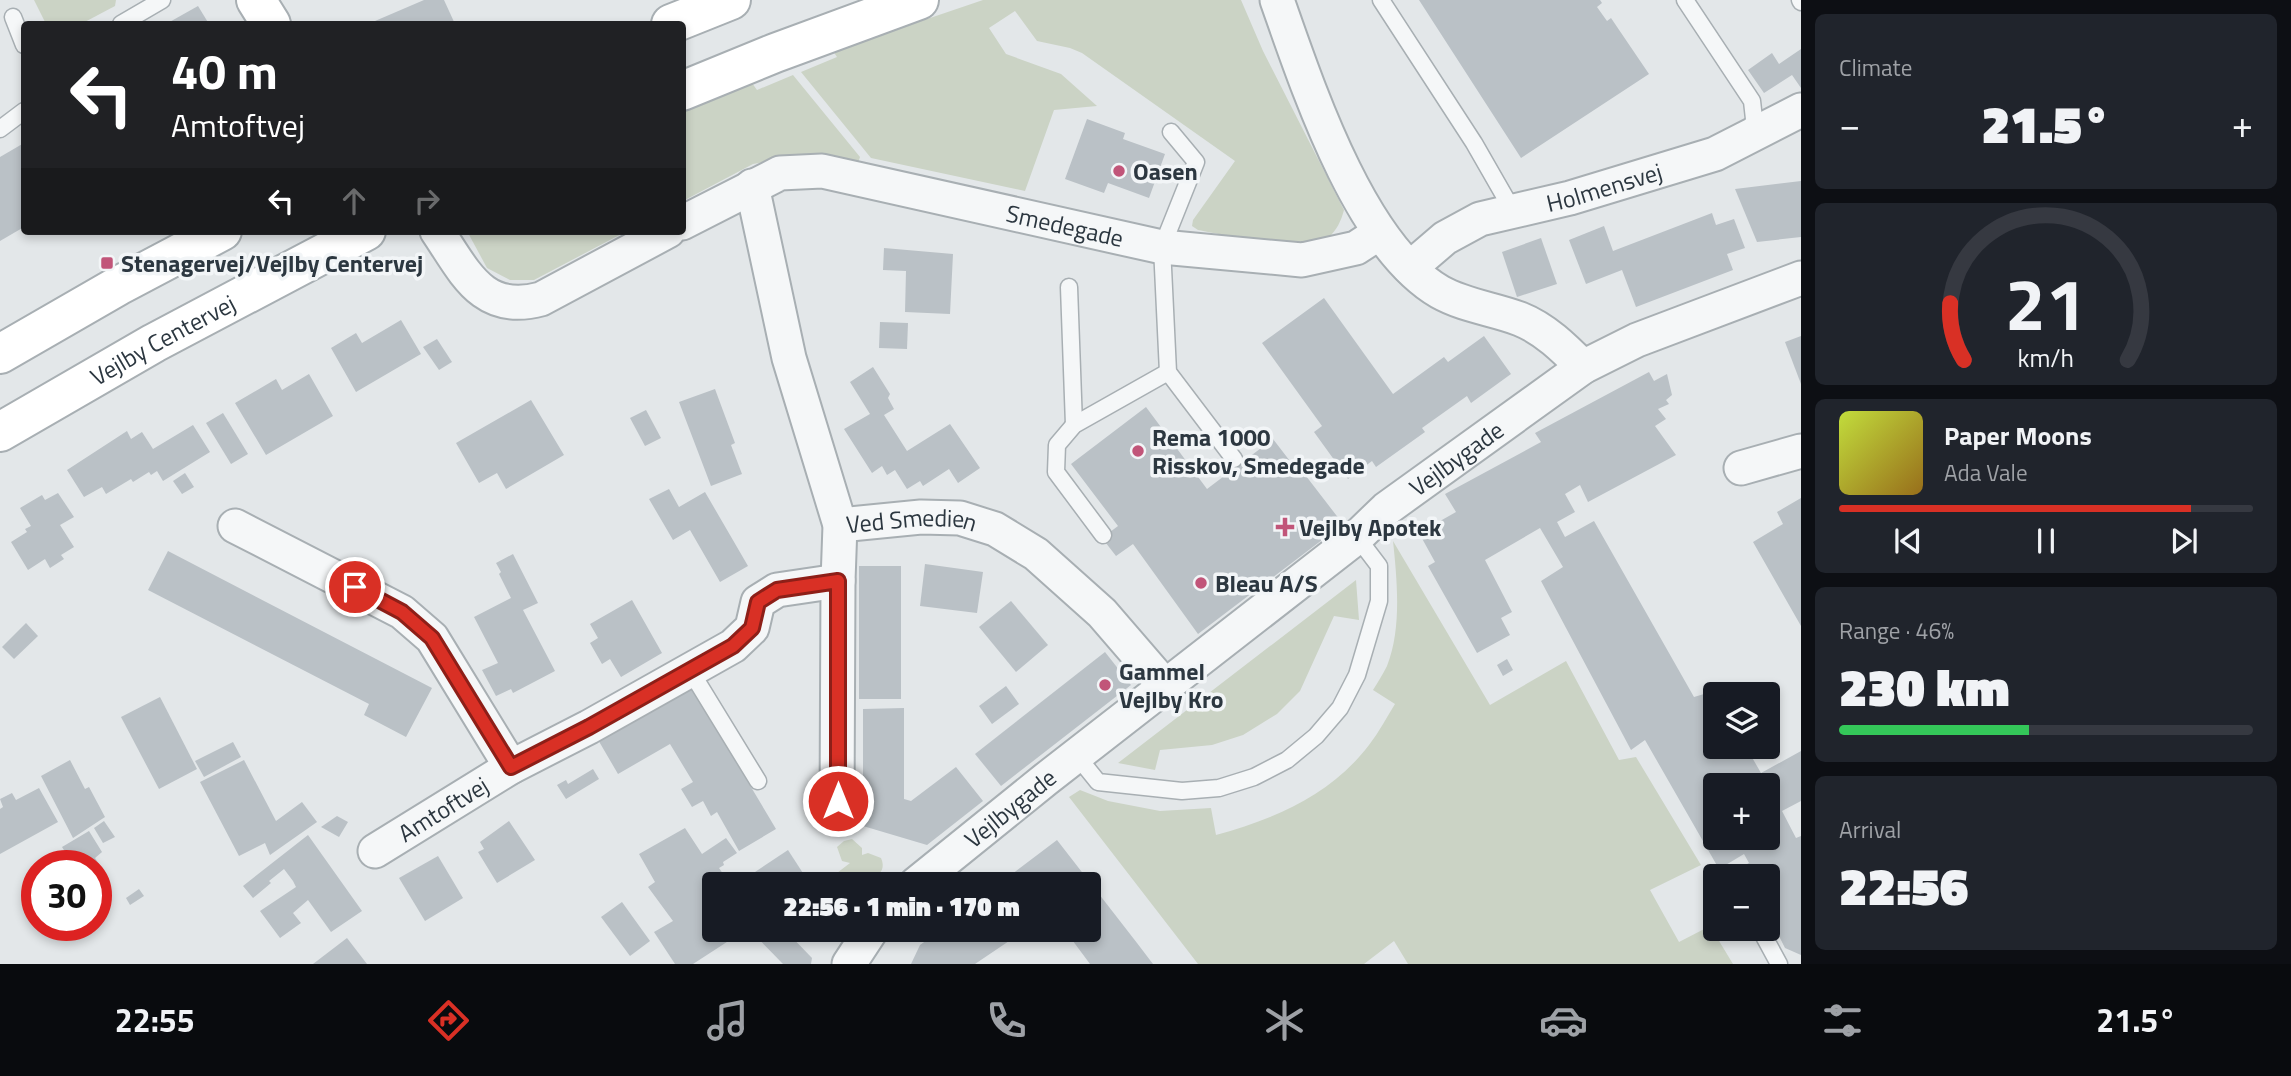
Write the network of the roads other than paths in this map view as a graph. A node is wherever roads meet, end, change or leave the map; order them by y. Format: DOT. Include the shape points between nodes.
graph roads {
  1 [pos="162,0"];
  2 [pos="731,0"];
  3 [pos="919,0"];
  4 [pos="1277,0"];
  5 [pos="1381,0"];
  6 [pos="1685,0"];
  7 [pos="13,17"];
  8 [pos="126,21"];
  9 [pos="678,21"];
  10 [pos="21,37"];
  11 [pos="686,89"];
  12 [pos="1801,110"];
  13 [pos="21,113"];
  14 [pos="0,129"];
  15 [pos="1171,132"];
  16 [pos="1750,137"];
  17 [pos="752,186"];
  18 [pos="1513,212"];
  19 [pos="686,221"];
  20 [pos="1380,233"];
  21 [pos="214,235"];
  22 [pos="358,235"];
  23 [pos="439,235"];
  24 [pos="661,235"];
  25 [pos="1163,247"];
  26 [pos="1410,268"];
  27 [pos="1801,278"];
  28 [pos="1069,287"];
  29 [pos="0,354"];
  30 [pos="1583,367"];
  31 [pos="1168,372"];
  32 [pos="1074,425"];
  33 [pos="0,432"];
  34 [pos="1801,451"];
  35 [pos="1234,459"];
  36 [pos="1741,468"];
  37 [pos="840,525"];
  38 [pos="235,526"];
  39 [pos="1103,535"];
  40 [pos="1357,537"];
  41 [pos="838,581"];
  42 [pos="690,670"];
  43 [pos="1165,686"];
  44 [pos="1077,755"];
  45 [pos="511,767"];
  46 [pos="758,781"];
  47 [pos="837,814"];
  48 [pos="375,852"];
  49 [pos="931,872"];
  50 [pos="1767,941"];
  51 [pos="863,942"];
  52 [pos="849,964"];
  53 [pos="1779,964"];
  1 -- 8 [label="lane"];
  2 -- 9 [label="street"];
  3 -- 11 [label="street"];
  4 -- 20 [label="street" via="1309,89 1353,187"];
  5 -- 18 [label="lane"];
  6 -- 16 [label="lane" via="1752,101"];
  7 -- 10 [label="lane"];
  12 -- 16 [label="street, Holmensvej"];
  13 -- 14 [label="lane"];
  15 -- 25 [label="lane" via="1196,162"];
  16 -- 18 [label="street, Holmensvej" via="1715,154"];
  17 -- 19 [label="street, Smedegade"];
  17 -- 25 [label="street, Smedegade" via="780,173 822,171"];
  17 -- 37 [label="street" via="789,358"];
  18 -- 26 [label="street, Holmensvej" via="1480,219 1445,238"];
  20 -- 25 [label="street, Smedegade" via="1356,248 1302,260"];
  20 -- 26 [label="street"];
  21 -- 29 [label="street"];
  22 -- 33 [label="street, Vejlby Centervej" via="154,343"];
  23 -- 24 [label="street" via="478,289 523,304 541,299"];
  25 -- 31 [label="lane"];
  26 -- 30 [label="street" via="1439,291 1548,334"];
  27 -- 30 [label="street, Vejlbygade" via="1637,340"];
  28 -- 32 [label="lane"];
  30 -- 40 [label="street, Vejlbygade" via="1386,509"];
  31 -- 32 [label="lane"];
  31 -- 35 [label="lane"];
  32 -- 39 [label="lane" via="1057,445 1056,472"];
  34 -- 36 [label="street"];
  37 -- 41 [label="street, Ved Smedien"];
  37 -- 43 [label="street, Ved Smedien" via="960,518 995,529 1036,554 1102,613"];
  38 -- 45 [label="street, Amtoftvej" via="402,612 422,629 432,638"];
  40 -- 43 [label="street, Vejlbygade"];
  40 -- 44 [label="lane" via="1379,566 1379,601 1357,675 1340,708 1317,737 1254,777 1219,788 1182,791 1098,782"];
  41 -- 42 [label="street, Amtoftvej" via="777,590 758,602 752,628 733,646"];
  41 -- 47 [label="street, Ved Smedien"];
  42 -- 45 [label="street, Amtoftvej"];
  42 -- 46 [label="lane"];
  43 -- 44 [label="street, Vejlbygade"];
  44 -- 49 [label="street, Vejlbygade"];
  45 -- 48 [label="street, Amtoftvej"];
  50 -- 53 [label="lane"];
  51 -- 52 [label="street"];
}
